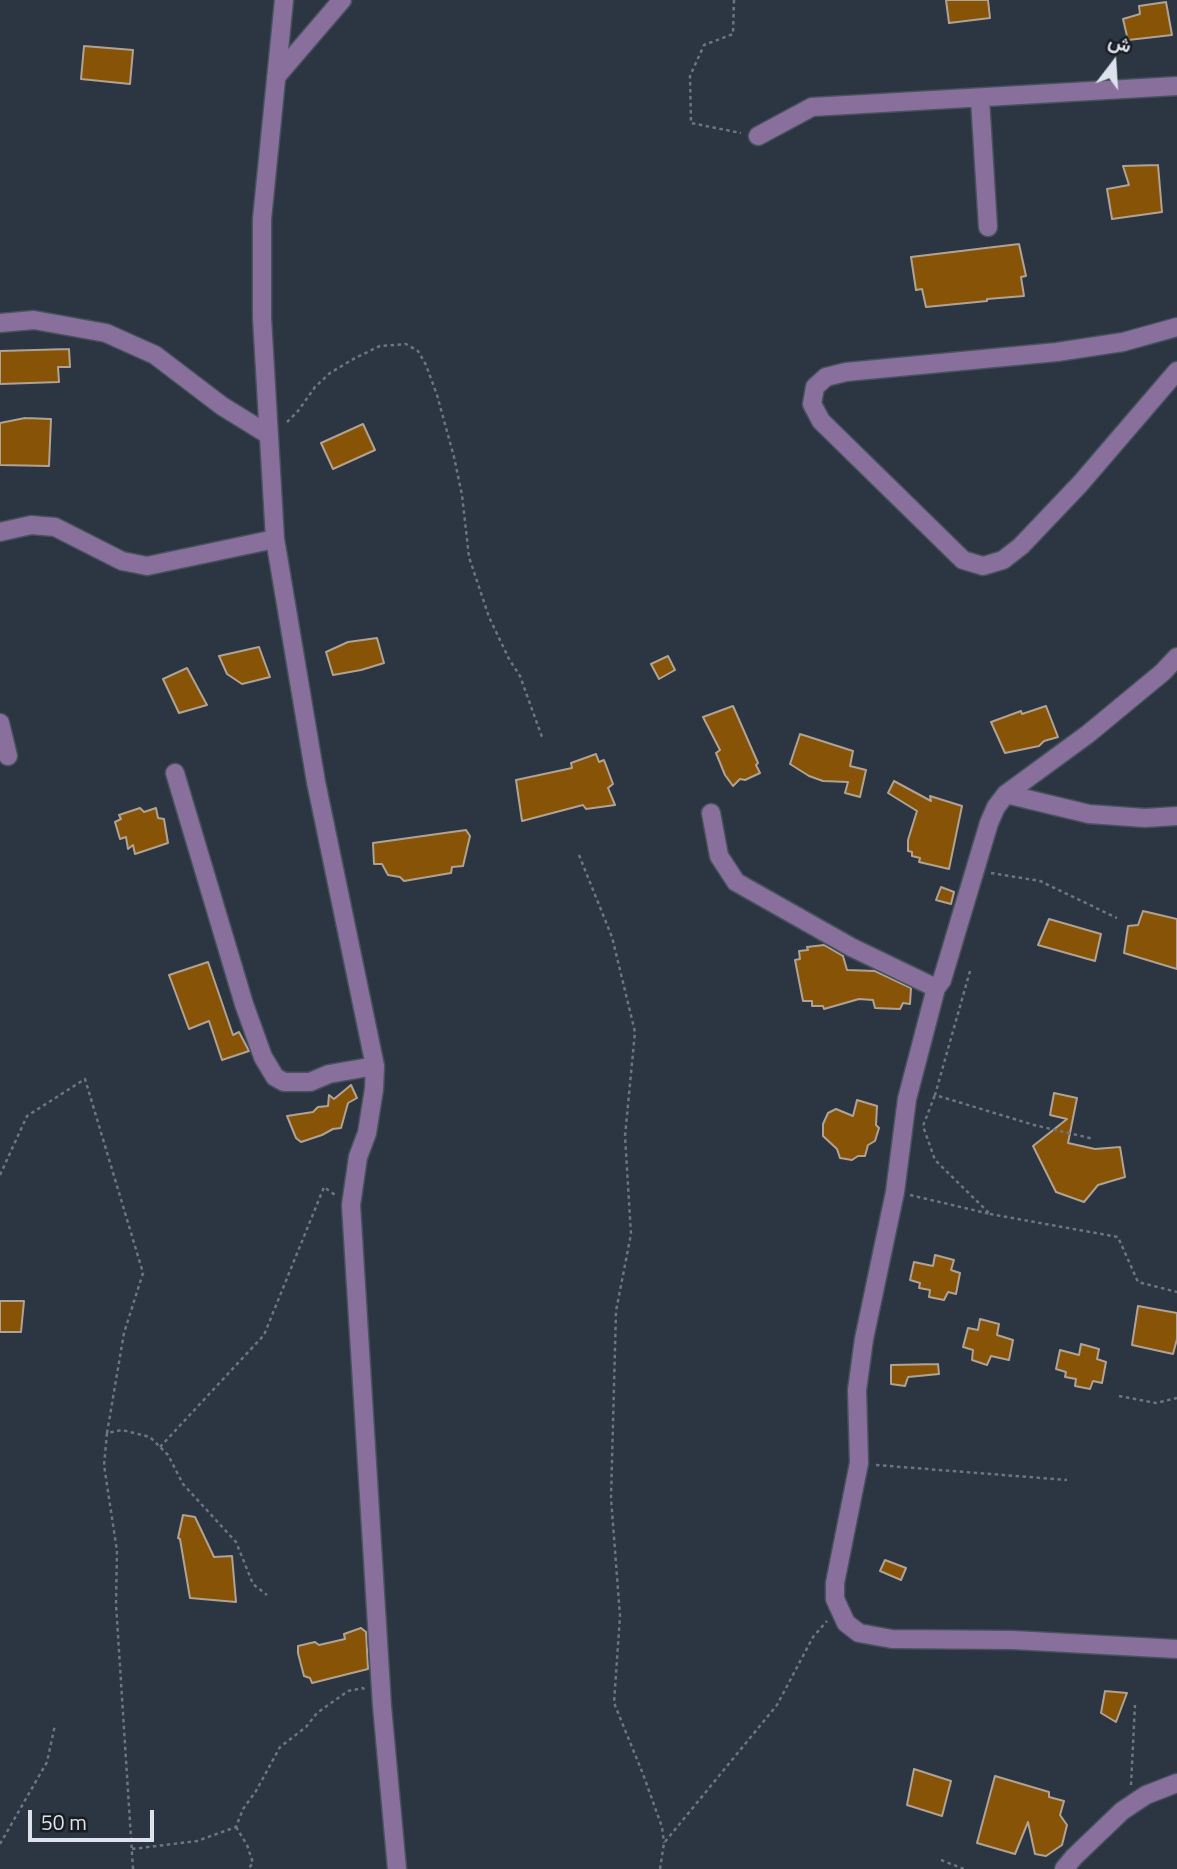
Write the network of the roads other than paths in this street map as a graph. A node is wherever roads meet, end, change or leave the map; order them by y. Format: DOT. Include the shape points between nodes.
graph roads {
  1 [pos="284,0"];
  2 [pos="342,0"];
  3 [pos="276,78"];
  4 [pos="1177,86"];
  5 [pos="981,99"];
  6 [pos="758,136"];
  7 [pos="988,228"];
  8 [pos="0,323"];
  9 [pos="1177,327"];
  10 [pos="1177,371"];
  11 [pos="270,435"];
  12 [pos="0,532"];
  13 [pos="275,539"];
  14 [pos="1177,657"];
  15 [pos="0,723"];
  16 [pos="8,756"];
  17 [pos="175,773"];
  18 [pos="1006,794"];
  19 [pos="711,813"];
  20 [pos="1177,816"];
  21 [pos="936,988"];
  22 [pos="374,1066"];
  23 [pos="1177,1650"];
  24 [pos="1177,1783"];
  25 [pos="397,1869"];
  26 [pos="1064,1869"];
  1 -- 3 [label="street"];
  2 -- 3 [label="street"];
  3 -- 11 [label="street" via="262,219 262,318"];
  4 -- 5 [label="street"];
  5 -- 6 [label="street" via="812,107"];
  5 -- 7 [label="street"];
  8 -- 11 [label="street" via="34,320 106,333 155,355 222,406"];
  9 -- 10 [label="street" via="1123,342 1057,352 846,372 825,377 815,387 812,404 821,421 963,560 983,566 1003,560 1021,546"];
  11 -- 13 [label="street"];
  12 -- 13 [label="street" via="31,525 59,528 122,561 147,566"];
  13 -- 22 [label="street" via="316,782"];
  14 -- 18 [label="street" via="1088,734"];
  15 -- 16 [label="street"];
  17 -- 22 [label="street" via="244,1004 275,1077 285,1082 310,1082"];
  18 -- 20 [label="street" via="1089,814"];
  18 -- 21 [label="street" via="996,807"];
  19 -- 21 [label="street" via="719,856 736,882 851,947"];
  21 -- 23 [label="street" via="907,1099 895,1192 863,1339 857,1390 859,1464 835,1583 838,1608 846,1623 859,1633 892,1639 1013,1640"];
  22 -- 25 [label="street" via="367,1133 351,1205 382,1706"];
  24 -- 26 [label="street" via="1129,1806"];
}
